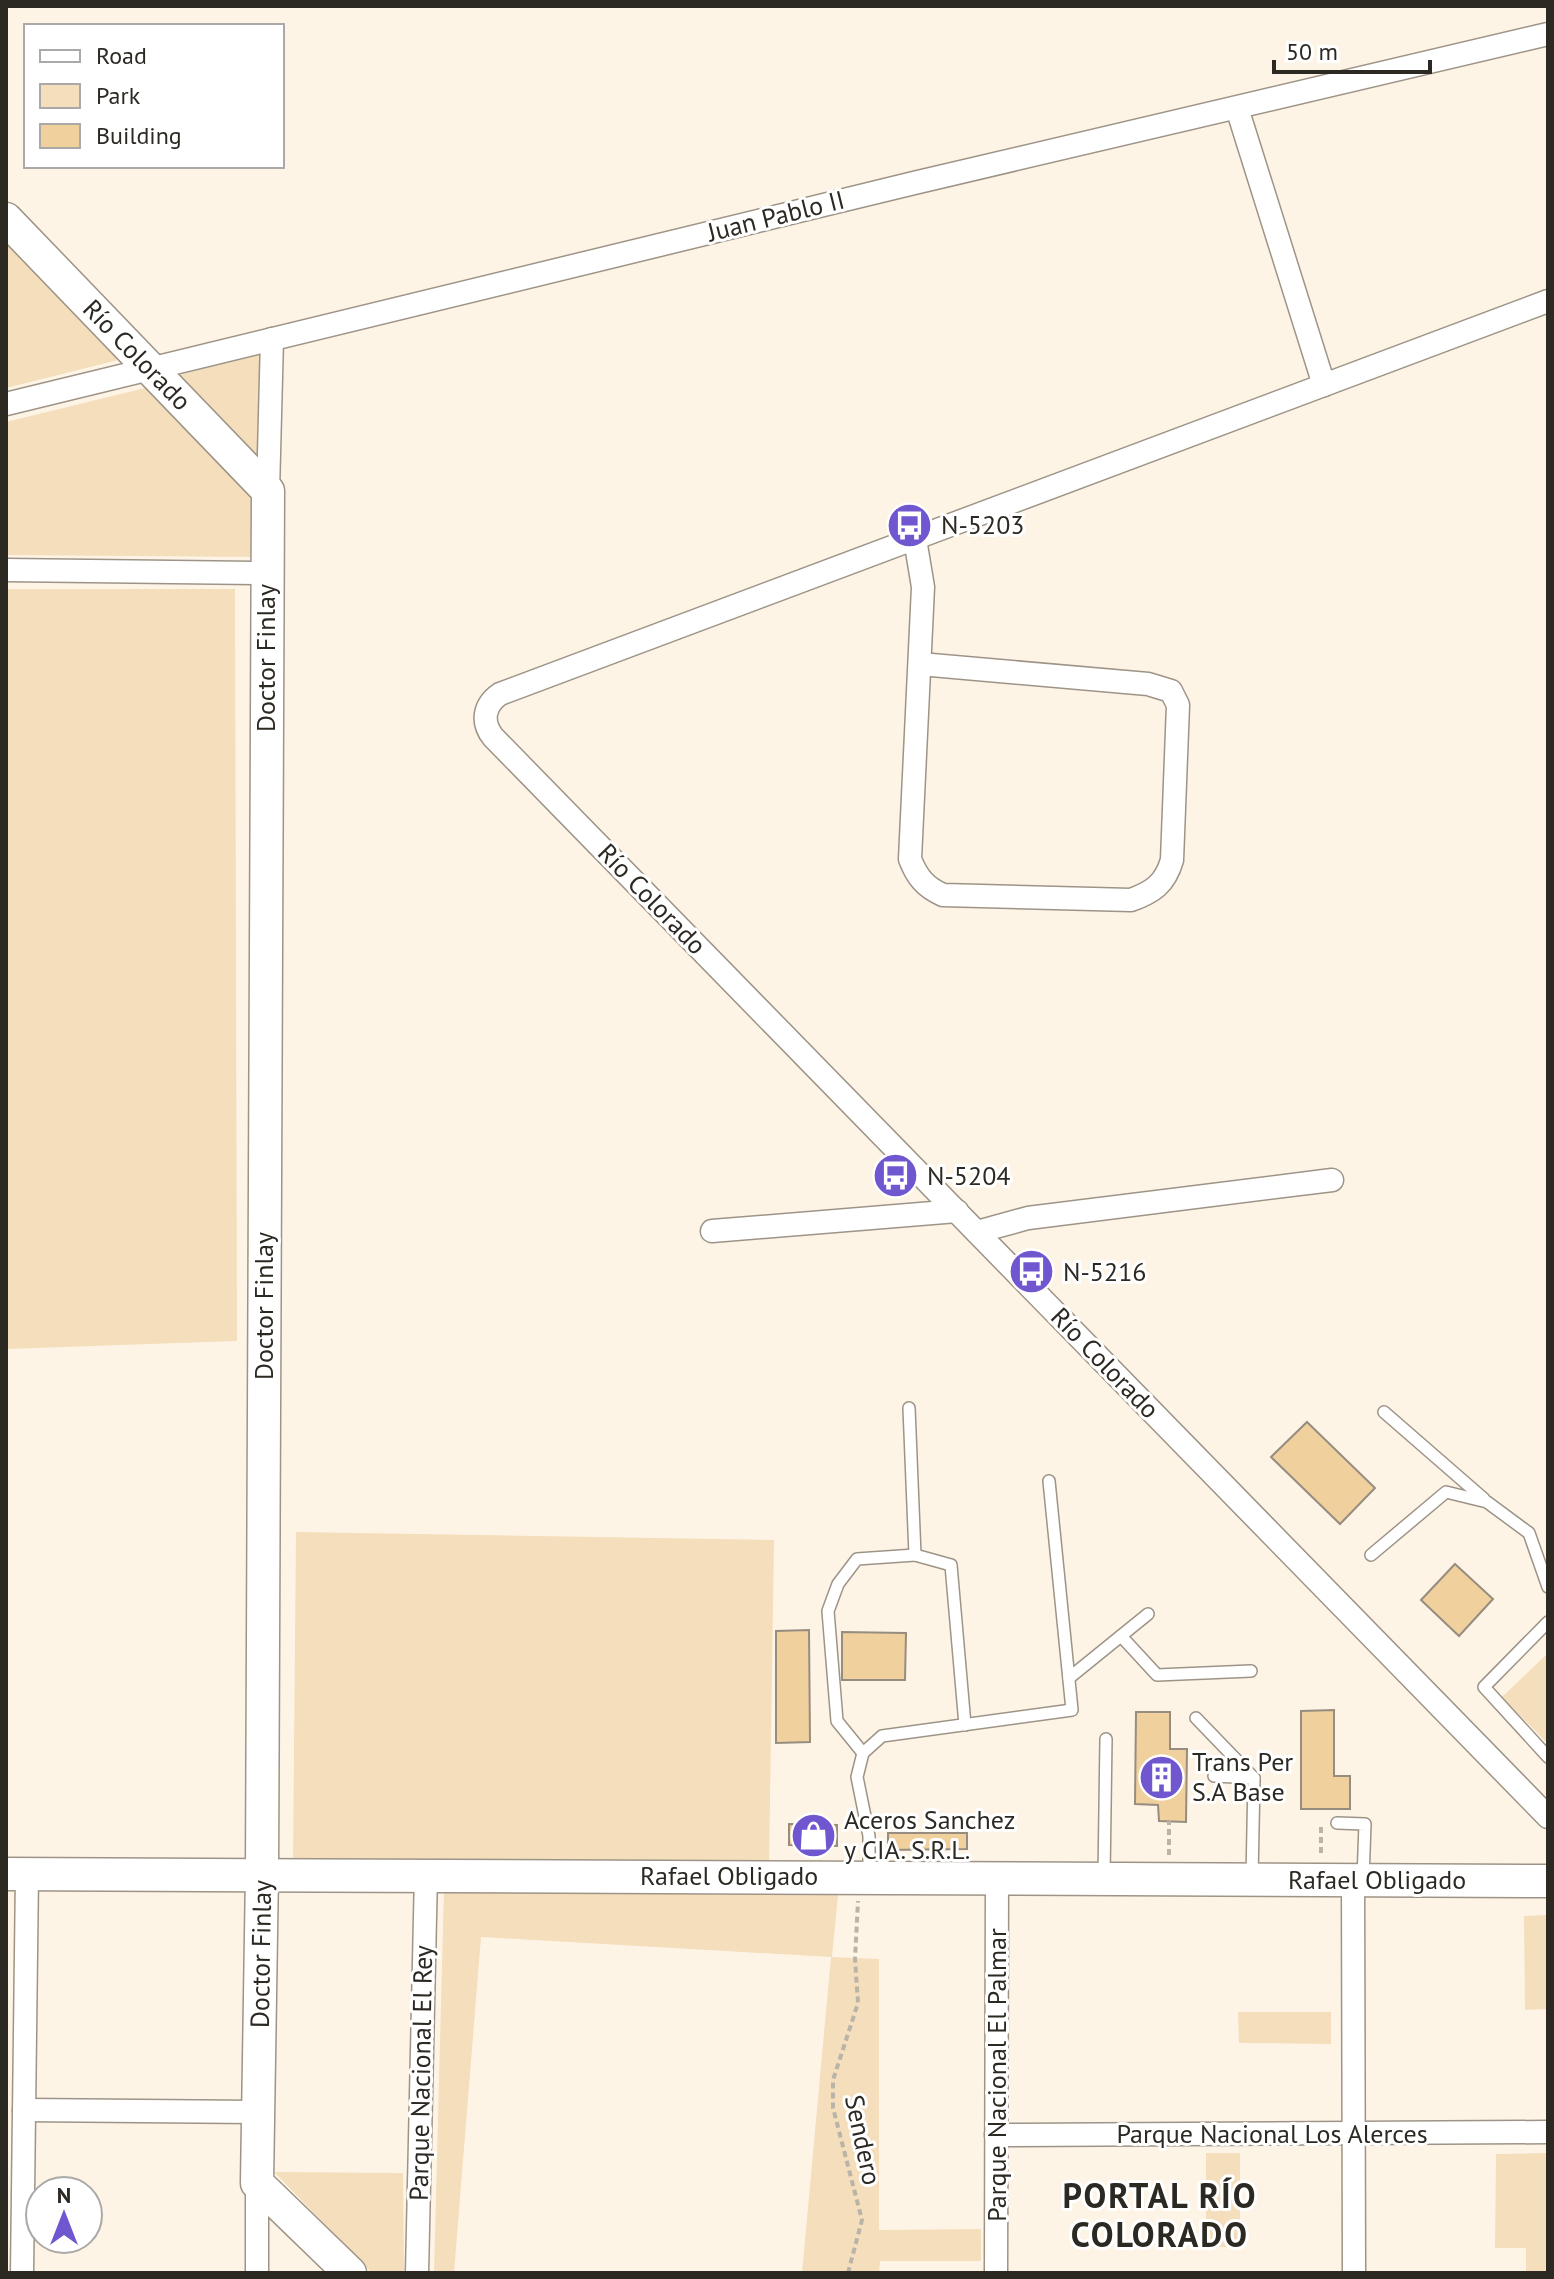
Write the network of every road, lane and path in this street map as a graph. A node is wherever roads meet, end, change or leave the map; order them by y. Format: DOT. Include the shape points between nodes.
graph roads {
  1 [pos="1548,34"];
  2 [pos="1237,108"];
  3 [pos="6,219"];
  4 [pos="1548,301"];
  5 [pos="272,339"];
  6 [pos="149,369"];
  7 [pos="1324,385"];
  8 [pos="6,404"];
  9 [pos="268,491"];
  10 [pos="915,539"];
  11 [pos="6,570"];
  12 [pos="266,573"];
  13 [pos="920,664"];
  14 [pos="1332,1180"];
  15 [pos="957,1211"];
  16 [pos="712,1231"];
  17 [pos="977,1232"];
  18 [pos="909,1408"];
  19 [pos="1384,1412"];
  20 [pos="1049,1481"];
  21 [pos="1487,1502"];
  22 [pos="915,1555"];
  23 [pos="1371,1555"];
  24 [pos="1548,1587"];
  25 [pos="1148,1614"];
  26 [pos="1548,1622"];
  27 [pos="1121,1636"];
  28 [pos="1251,1671"];
  29 [pos="1069,1678"];
  30 [pos="1196,1718"];
  31 [pos="965,1725"];
  32 [pos="1106,1739"];
  33 [pos="863,1753"];
  34 [pos="1548,1757"];
  35 [pos="1214,1776"];
  36 [pos="1254,1778"];
  37 [pos="1548,1817"];
  38 [pos="1169,1821"];
  39 [pos="1321,1823"];
  40 [pos="1337,1823"];
  41 [pos="262,1872"];
  42 [pos="426,1873"];
  43 [pos="17,1874"];
  44 [pos="864,1876"];
  45 [pos="997,1877"];
  46 [pos="1104,1878"];
  47 [pos="1169,1878"];
  48 [pos="1252,1879"];
  49 [pos="1346,1879"];
  50 [pos="1548,1881"];
  51 [pos="24,2110"];
  52 [pos="258,2112"];
  53 [pos="1548,2132"];
  54 [pos="1354,2134"];
  55 [pos="996,2135"];
  56 [pos="257,2183"];
  57 [pos="22,2273"];
  58 [pos="257,2273"];
  59 [pos="350,2273"];
  60 [pos="417,2273"];
  61 [pos="848,2273"];
  62 [pos="996,2273"];
  63 [pos="1354,2273"];
  1 -- 2 [label="street, Juan Pablo II"];
  2 -- 5 [label="street, Juan Pablo II"];
  2 -- 7 [label="street"];
  3 -- 6 [label="street, Río Colorado"];
  4 -- 7 [label="street"];
  5 -- 6 [label="street, Juan Pablo II"];
  5 -- 9 [label="street, Doctor Finlay"];
  6 -- 8 [label="street, Juan Pablo II"];
  6 -- 9 [label="street, Río Colorado"];
  7 -- 10 [label="street"];
  9 -- 12 [label="street, Doctor Finlay"];
  10 -- 13 [label="street" via="923,587"];
  10 -- 15 [label="street, Río Colorado" via="500,694 486,712 493,737"];
  11 -- 12 [label="street"];
  12 -- 41 [label="street, Doctor Finlay"];
  13 -- 13 [label="street" via="910,859 929,888 943,895 1131,900 1153,892 1172,860 1178,705 1171,691 1148,684"];
  14 -- 17 [label="street" via="1028,1218"];
  15 -- 16 [label="street"];
  15 -- 17 [label="street, Río Colorado"];
  17 -- 37 [label="street, Río Colorado"];
  18 -- 22 [label="lane"];
  19 -- 21 [label="lane"];
  20 -- 29 [label="lane"];
  21 -- 23 [label="lane" via="1446,1492"];
  21 -- 24 [label="lane" via="1529,1533"];
  22 -- 31 [label="lane" via="951,1565"];
  22 -- 33 [label="lane" via="857,1559 838,1584 828,1611 837,1721"];
  25 -- 27 [label="lane"];
  26 -- 34 [label="lane" via="1484,1687"];
  27 -- 28 [label="lane" via="1157,1675"];
  27 -- 29 [label="lane"];
  29 -- 31 [label="lane" via="1072,1710"];
  30 -- 36 [label="lane"];
  31 -- 33 [label="lane" via="882,1736"];
  32 -- 46 [label="lane"];
  33 -- 44 [label="lane" via="857,1777 869,1836"];
  35 -- 36 [label="lane"];
  36 -- 48 [label="lane"];
  38 -- 47 [label="path"];
  39 -- 49 [label="path"];
  40 -- 49 [label="lane" via="1365,1824"];
  41 -- 42 [label="street, Rafael Obligado"];
  41 -- 43 [label="street, Rafael Obligado"];
  41 -- 52 [label="street, Doctor Finlay"];
  42 -- 44 [label="street, Rafael Obligado"];
  42 -- 60 [label="street, Parque Nacional El Rey"];
  43 -- 51 [label="street"];
  44 -- 45 [label="street, Rafael Obligado"];
  44 -- 61 [label="path, Sendero" via="855,1959 858,2003 833,2080 833,2108 862,2220"];
  45 -- 46 [label="street, Rafael Obligado"];
  45 -- 55 [label="street, Parque Nacional El Palmar"];
  46 -- 47 [label="street, Rafael Obligado"];
  47 -- 48 [label="street, Rafael Obligado"];
  48 -- 49 [label="street, Rafael Obligado"];
  49 -- 50 [label="street, Rafael Obligado"];
  49 -- 54 [label="street"];
  51 -- 52 [label="street"];
  51 -- 57 [label="street"];
  52 -- 56 [label="street, Doctor Finlay"];
  53 -- 54 [label="street, Parque Nacional Los Alerces"];
  54 -- 55 [label="street, Parque Nacional Los Alerces"];
  54 -- 63 [label="street"];
  55 -- 62 [label="street, Parque Nacional El Palmar"];
  56 -- 58 [label="street, Doctor Finlay"];
  56 -- 59 [label="street"];
}
